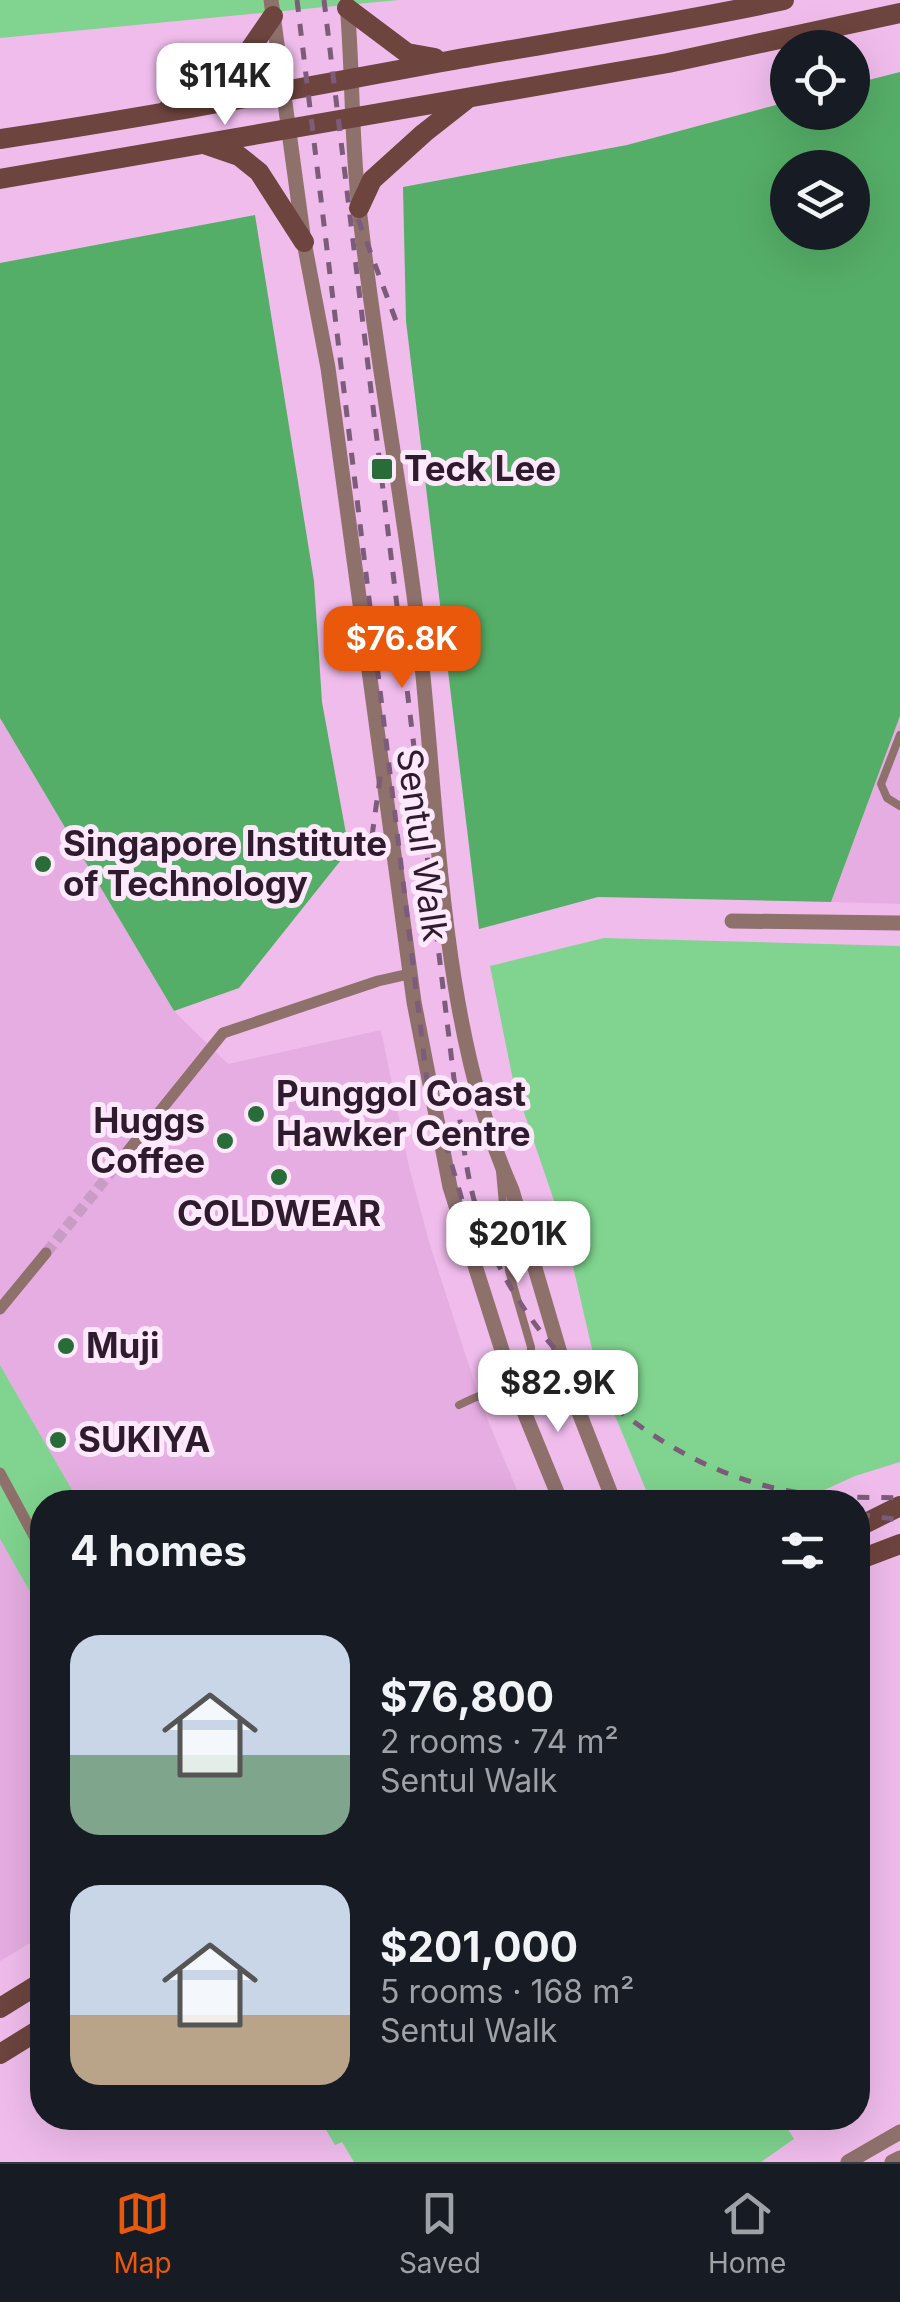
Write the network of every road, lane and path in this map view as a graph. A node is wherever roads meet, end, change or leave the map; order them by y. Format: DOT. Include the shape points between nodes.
graph roads {
  1 [pos="784,0"];
  2 [pos="347,4"];
  3 [pos="272,8"];
  4 [pos="900,13"];
  5 [pos="448,61"];
  6 [pos="350,79"];
  7 [pos="283,91"];
  8 [pos="468,99"];
  9 [pos="158,116"];
  10 [pos="352,118"];
  11 [pos="288,129"];
  12 [pos="0,139"];
  13 [pos="202,143"];
  14 [pos="0,179"];
  15 [pos="359,208"];
  16 [pos="304,242"];
  17 [pos="900,734"];
  18 [pos="900,806"];
  19 [pos="732,921"];
  20 [pos="900,923"];
  21 [pos="409,974"];
  22 [pos="500,1161"];
  23 [pos="115,1168"];
  24 [pos="46,1253"];
  25 [pos="0,1309"];
  26 [pos="512,1385"];
  27 [pos="573,1397"];
  28 [pos="459,1404"];
  29 [pos="0,1473"];
  30 [pos="557,1490"];
  31 [pos="609,1490"];
  32 [pos="900,1506"];
  33 [pos="870,1521"];
  34 [pos="30,1529"];
  35 [pos="900,1544"];
  36 [pos="870,1555"];
  37 [pos="30,1989"];
  38 [pos="0,2008"];
  39 [pos="30,2035"];
  40 [pos="0,2054"];
  41 [pos="900,2132"];
  42 [pos="900,2158"];
  43 [pos="848,2162"];
  44 [pos="892,2162"];
  1 -- 5 [label="main road"];
  2 -- 5 [label="main road" via="407,53"];
  2 -- 6 [label="street, Sentul Walk"];
  3 -- 7 [label="street, Sentul Walk"];
  3 -- 9 [label="main road" via="242,61"];
  4 -- 8 [label="main road"];
  5 -- 6 [label="main road"];
  6 -- 7 [label="main road"];
  6 -- 10 [label="street, Sentul Walk"];
  7 -- 9 [label="main road"];
  7 -- 11 [label="street, Sentul Walk"];
  8 -- 10 [label="main road"];
  8 -- 15 [label="main road" via="372,180"];
  9 -- 12 [label="main road"];
  10 -- 11 [label="main road"];
  10 -- 15 [label="street, Sentul Walk"];
  11 -- 13 [label="main road"];
  11 -- 16 [label="street, Sentul Walk"];
  13 -- 14 [label="main road"];
  13 -- 16 [label="main road" via="239,156 259,172"];
  15 -- 22 [label="street, Sentul Walk" via="417,618 452,960 470,1058"];
  16 -- 21 [label="street, Sentul Walk" via="328,368"];
  17 -- 18 [label="lane" via="880,784"];
  19 -- 20 [label="street"];
  21 -- 23 [label="street" via="223,1034"];
  21 -- 26 [label="street, Sentul Walk" via="450,1188"];
  22 -- 26 [label="lane" via="508,1271 530,1347 531,1367"];
  22 -- 27 [label="street, Sentul Walk"];
  24 -- 25 [label="street"];
  26 -- 27 [label="lane" via="541,1385"];
  26 -- 28 [label="lane"];
  26 -- 30 [label="street, Sentul Walk"];
  27 -- 31 [label="street, Sentul Walk"];
  29 -- 34 [label="street"];
  32 -- 33 [label="main road"];
  35 -- 36 [label="main road"];
  37 -- 38 [label="main road"];
  39 -- 40 [label="main road"];
  41 -- 43 [label="street"];
  42 -- 44 [label="street"];
}
